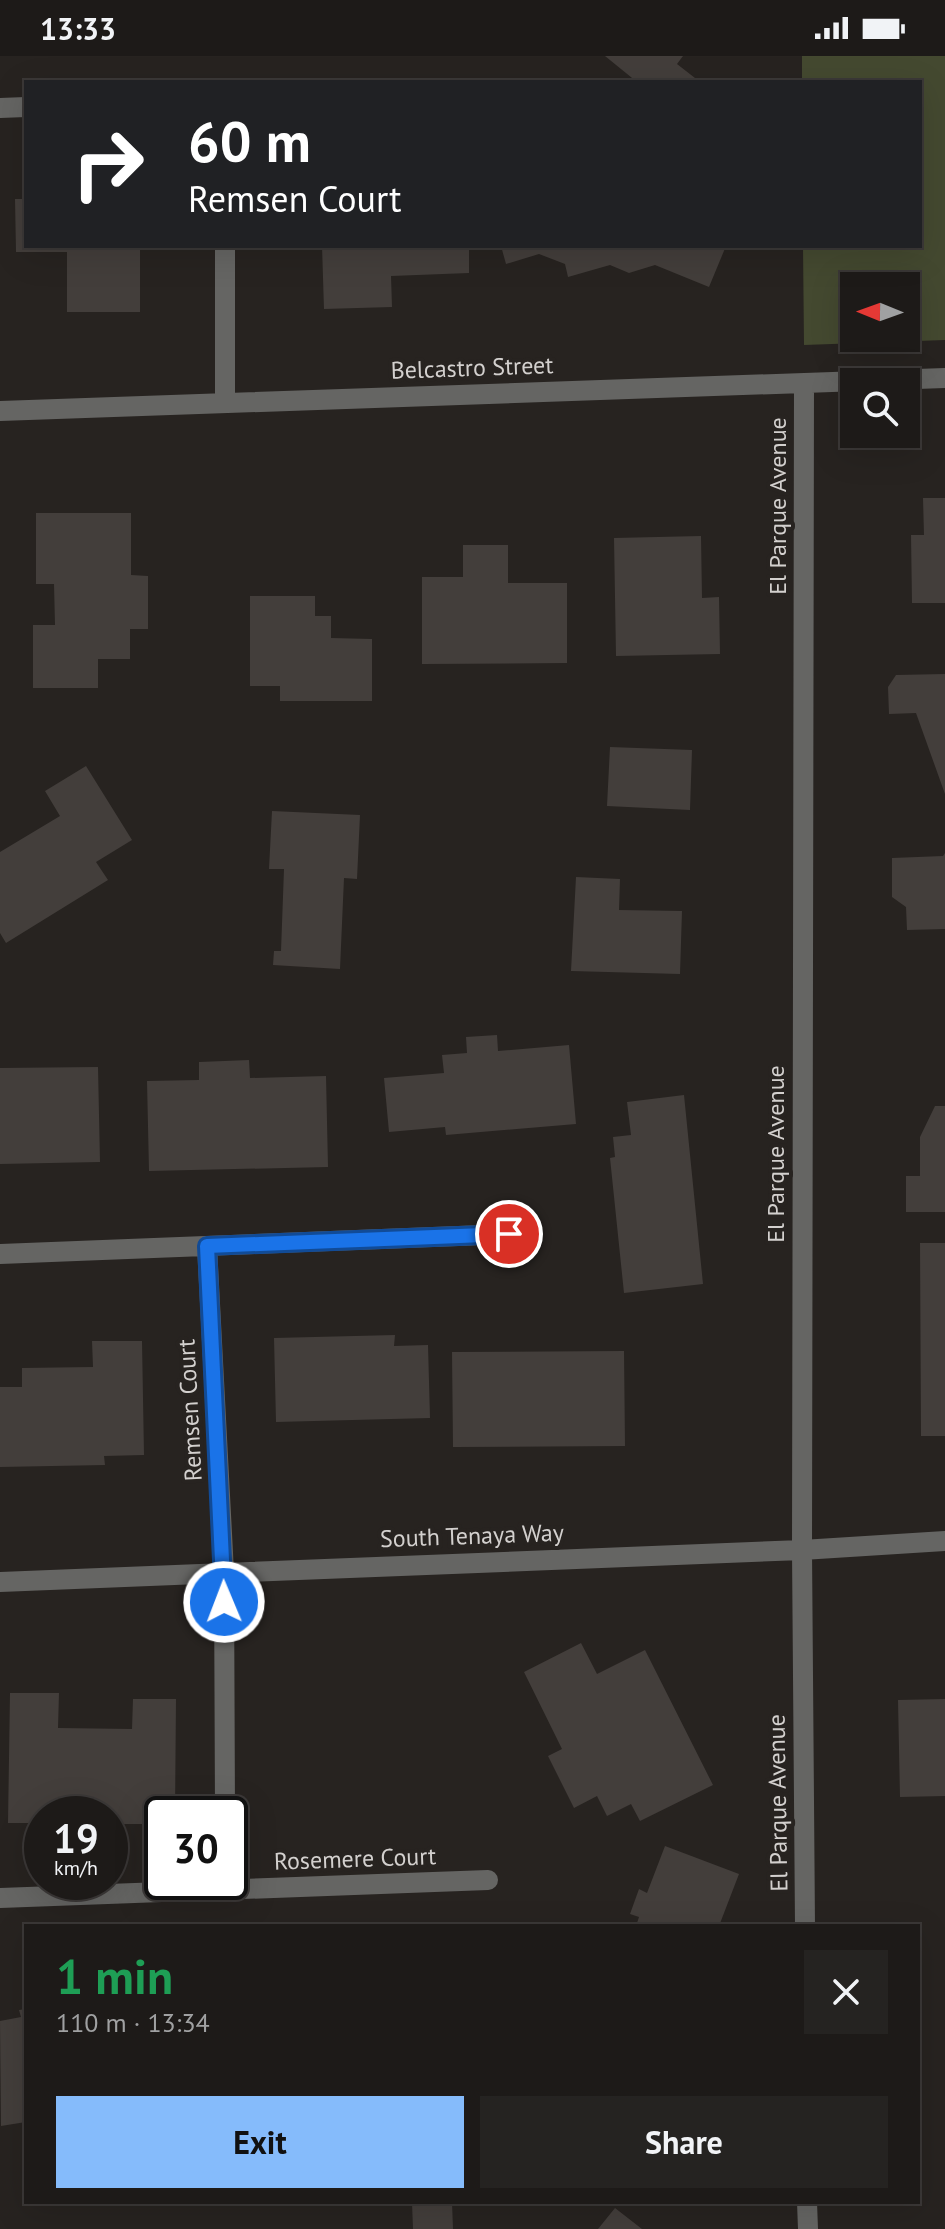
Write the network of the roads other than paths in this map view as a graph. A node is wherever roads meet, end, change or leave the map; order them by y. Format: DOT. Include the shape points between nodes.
graph roads {
  1 [pos="24,107"];
  2 [pos="0,108"];
  3 [pos="225,248"];
  4 [pos="945,378"];
  5 [pos="804,383"];
  6 [pos="225,403"];
  7 [pos="0,411"];
  8 [pos="509,1234"];
  9 [pos="207,1246"];
  10 [pos="0,1254"];
  11 [pos="945,1541"];
  12 [pos="802,1550"];
  13 [pos="224,1572"];
  14 [pos="0,1582"];
  15 [pos="225,1796"];
  16 [pos="488,1880"];
  17 [pos="248,1885"];
  18 [pos="144,1890"];
  19 [pos="0,1898"];
  20 [pos="805,1924"];
  21 [pos="807,2204"];
  22 [pos="808,2229"];
  1 -- 2 [label="street"];
  3 -- 6 [label="street"];
  4 -- 5 [label="street, Belcastro Street"];
  5 -- 6 [label="street, Belcastro Street"];
  5 -- 12 [label="street, El Parque Avenue"];
  6 -- 7 [label="street, Belcastro Street"];
  8 -- 9 [label="street"];
  9 -- 10 [label="street"];
  9 -- 13 [label="street, Remsen Court"];
  11 -- 12 [label="street, South Tenaya Way"];
  12 -- 13 [label="street, South Tenaya Way"];
  12 -- 20 [label="street, El Parque Avenue"];
  13 -- 14 [label="street, South Tenaya Way"];
  13 -- 15 [label="street"];
  16 -- 17 [label="street, Rosemere Court"];
  18 -- 19 [label="street, Rosemere Court"];
  21 -- 22 [label="street"];
}
